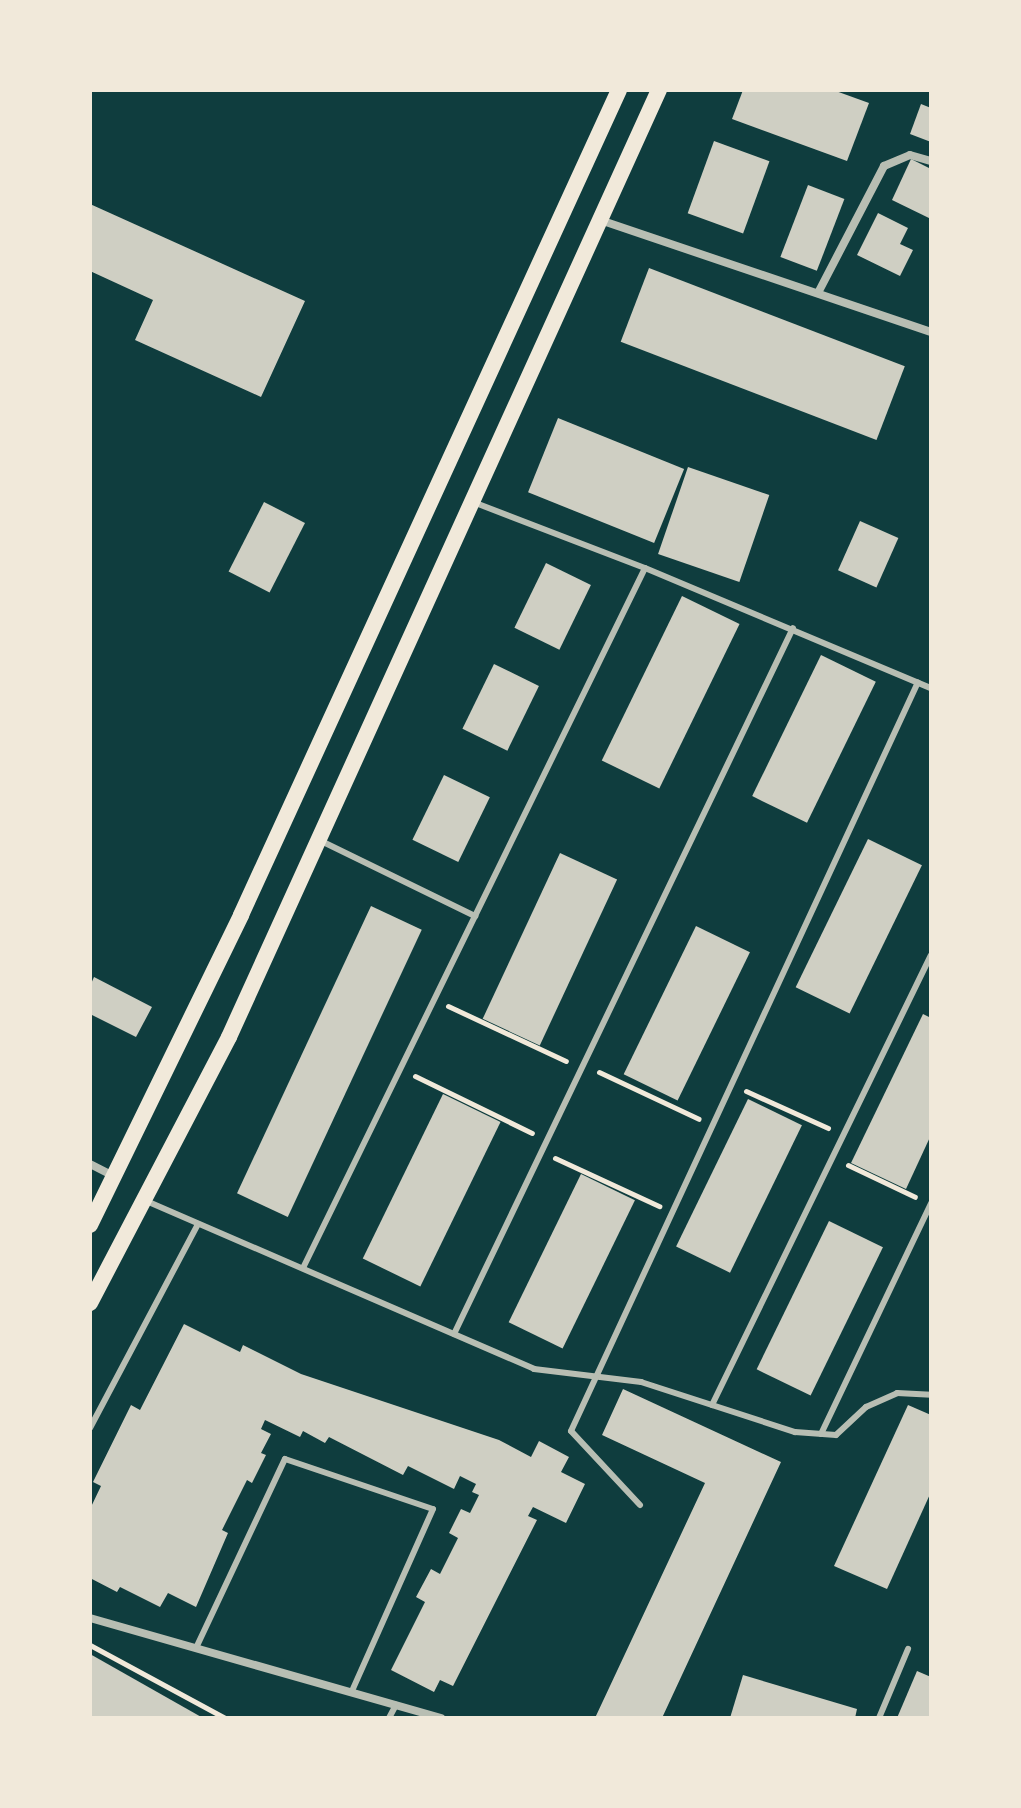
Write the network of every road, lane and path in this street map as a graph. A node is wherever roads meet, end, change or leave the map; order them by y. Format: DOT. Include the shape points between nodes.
graph roads {
  1 [pos="619,90"];
  2 [pos="659,90"];
  3 [pos="931,161"];
  4 [pos="599,220"];
  5 [pos="819,291"];
  6 [pos="931,332"];
  7 [pos="473,502"];
  8 [pos="645,568"];
  9 [pos="793,628"];
  10 [pos="918,682"];
  11 [pos="931,688"];
  12 [pos="319,840"];
  13 [pos="475,916"];
  14 [pos="931,955"];
  15 [pos="434,999"];
  16 [pos="582,1067"];
  17 [pos="400,1068"];
  18 [pos="730,1084"];
  19 [pos="711,1125"];
  20 [pos="843,1135"];
  21 [pos="547,1140"];
  22 [pos="541,1151"];
  23 [pos="833,1158"];
  24 [pos="90,1164"];
  25 [pos="115,1177"];
  26 [pos="144,1200"];
  27 [pos="931,1204"];
  28 [pos="671,1211"];
  29 [pos="198,1224"];
  30 [pos="90,1225"];
  31 [pos="303,1268"];
  32 [pos="90,1303"];
  33 [pos="454,1334"];
  34 [pos="594,1375"];
  35 [pos="931,1395"];
  36 [pos="712,1405"];
  37 [pos="90,1428"];
  38 [pos="821,1434"];
  39 [pos="640,1505"];
  40 [pos="90,1618"];
  41 [pos="90,1645"];
  42 [pos="196,1648"];
  43 [pos="908,1649"];
  44 [pos="351,1693"];
  45 [pos="396,1705"];
  46 [pos="225,1718"];
  47 [pos="389,1718"];
  48 [pos="441,1718"];
  49 [pos="879,1718"];
  1 -- 25 [label="main road"];
  2 -- 4 [label="main road"];
  3 -- 5 [label="street" via="910,155 884,166"];
  4 -- 5 [label="street"];
  4 -- 7 [label="main road"];
  5 -- 6 [label="street"];
  7 -- 8 [label="lane"];
  7 -- 12 [label="main road"];
  8 -- 9 [label="lane"];
  8 -- 13 [label="lane"];
  9 -- 10 [label="lane"];
  9 -- 16 [label="lane"];
  10 -- 11 [label="lane"];
  10 -- 18 [label="lane"];
  12 -- 13 [label="lane"];
  12 -- 26 [label="main road" via="229,1037"];
  13 -- 15 [label="lane"];
  14 -- 20 [label="lane"];
  15 -- 16 [label="path"];
  15 -- 17 [label="lane"];
  16 -- 19 [label="path"];
  16 -- 21 [label="lane"];
  17 -- 21 [label="path"];
  17 -- 31 [label="lane"];
  18 -- 19 [label="lane"];
  18 -- 20 [label="path"];
  19 -- 28 [label="lane"];
  20 -- 23 [label="lane"];
  21 -- 22 [label="lane"];
  22 -- 28 [label="path"];
  22 -- 33 [label="lane"];
  23 -- 27 [label="path"];
  23 -- 36 [label="lane"];
  24 -- 25 [label="street"];
  25 -- 30 [label="main road"];
  26 -- 29 [label="lane"];
  26 -- 32 [label="main road"];
  27 -- 38 [label="lane"];
  28 -- 34 [label="lane"];
  29 -- 31 [label="lane"];
  29 -- 37 [label="lane"];
  31 -- 33 [label="lane"];
  33 -- 34 [label="lane" via="534,1369"];
  34 -- 36 [label="lane" via="641,1382"];
  34 -- 39 [label="lane" via="571,1431"];
  35 -- 38 [label="lane" via="897,1393 866,1407 836,1435"];
  36 -- 38 [label="lane" via="795,1432"];
  40 -- 42 [label="street"];
  41 -- 46 [label="path"];
  42 -- 44 [label="street"];
  42 -- 44 [label="lane" via="285,1459 433,1509"];
  43 -- 49 [label="lane"];
  44 -- 45 [label="street"];
  45 -- 47 [label="lane"];
  45 -- 48 [label="street"];
}
